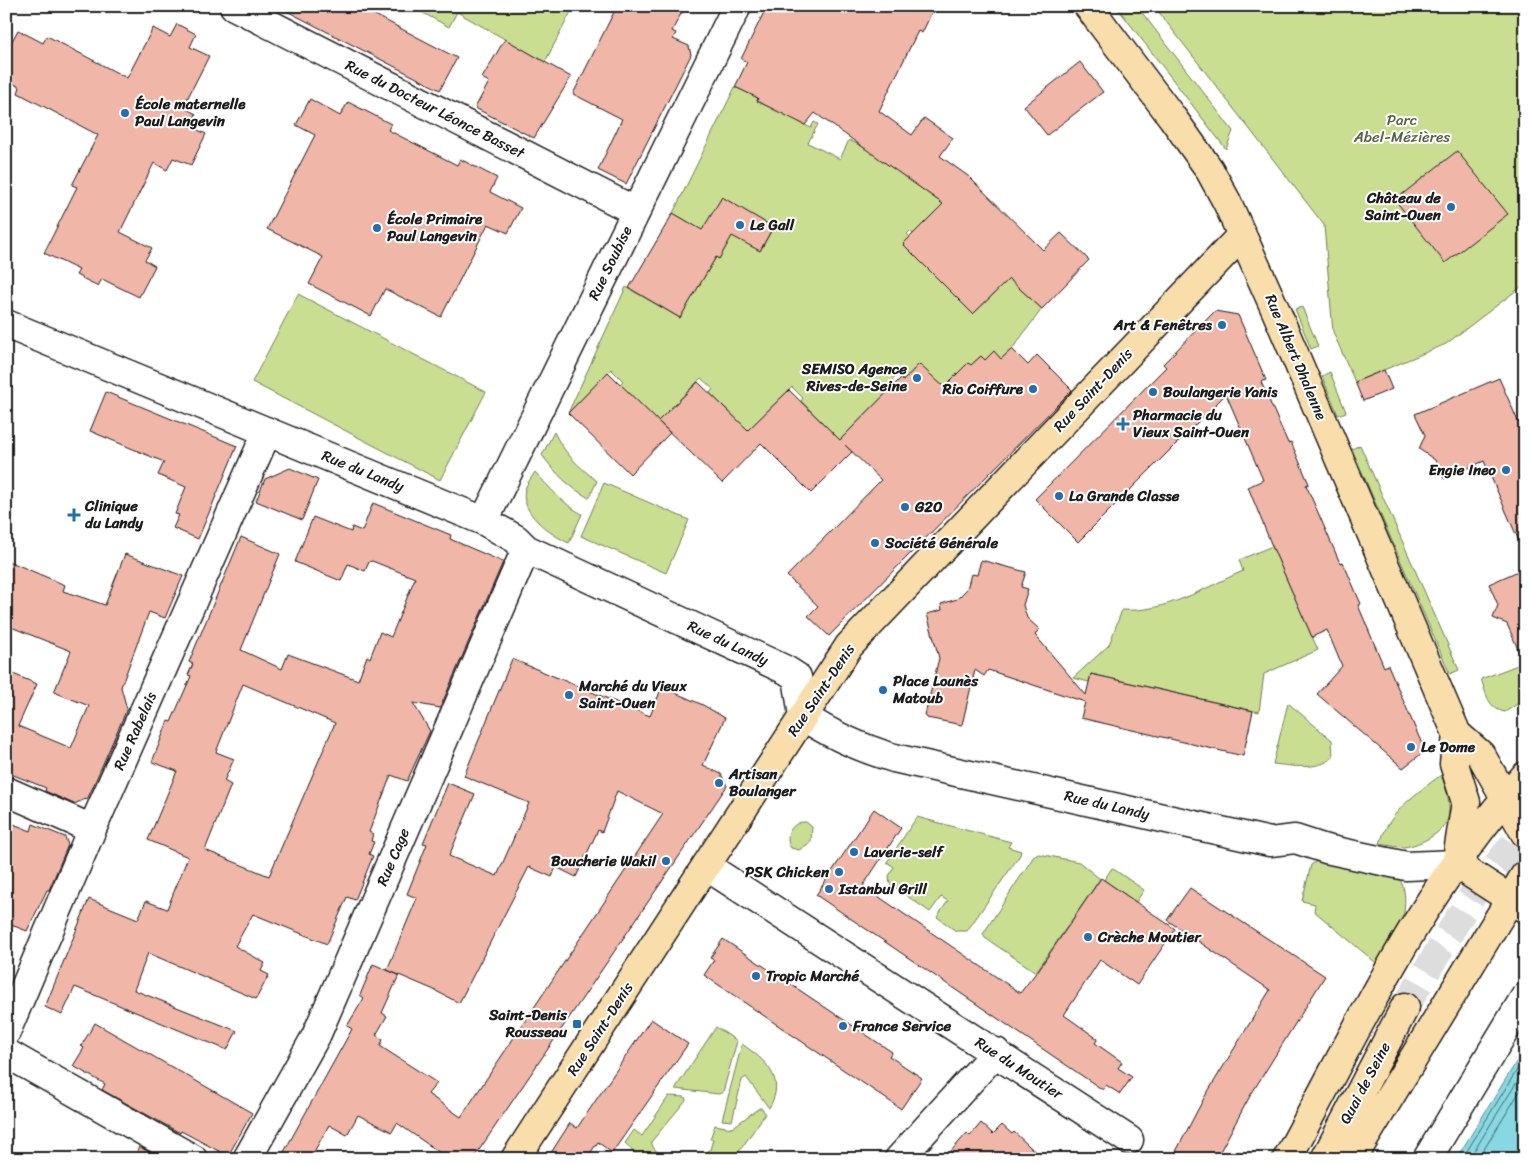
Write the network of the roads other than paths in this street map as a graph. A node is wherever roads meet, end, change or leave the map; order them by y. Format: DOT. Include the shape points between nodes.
graph roads {
  1 [pos="234,6"];
  2 [pos="738,6"];
  3 [pos="1088,6"];
  4 [pos="636,211"];
  5 [pos="1242,235"];
  6 [pos="6,324"];
  7 [pos="267,432"];
  8 [pos="484,521"];
  9 [pos="526,549"];
  10 [pos="804,716"];
  11 [pos="1457,734"];
  12 [pos="1525,776"];
  13 [pos="6,791"];
  14 [pos="1505,798"];
  15 [pos="92,829"];
  16 [pos="1525,833"];
  17 [pos="1456,864"];
  18 [pos="706,866"];
  19 [pos="1525,875"];
  20 [pos="1517,903"];
  21 [pos="1525,997"];
  22 [pos="1405,1007"];
  23 [pos="6,1032"];
  24 [pos="996,1052"];
  25 [pos="6,1053"];
  26 [pos="1130,1140"];
  27 [pos="193,1159"];
  28 [pos="247,1159"];
  29 [pos="515,1159"];
  30 [pos="899,1159"];
  31 [pos="1287,1159"];
  32 [pos="1325,1159"];
  33 [pos="1352,1159"];
  34 [pos="1426,1159"];
  1 -- 4 [label="street, Rue du Docteur Léonce Basset"];
  2 -- 4 [label="street, Rue Soubise"];
  3 -- 5 [label="main road, Rue Albert Dhalenne" via="1209,169"];
  4 -- 8 [label="street, Rue Soubise"];
  5 -- 10 [label="main road, Rue Saint-Denis" via="849,646"];
  5 -- 11 [label="main road, Rue Albert Dhalenne"];
  6 -- 7 [label="street, Rue du Landy"];
  7 -- 8 [label="street, Rue du Landy"];
  7 -- 15 [label="street, Rue Rabelais"];
  8 -- 9 [label="street, Rue du Landy" via="516,539"];
  9 -- 10 [label="street, Rue du Landy" via="786,670 796,677"];
  9 -- 28 [label="street, Rue Cage" via="316,1036"];
  10 -- 17 [label="street, Rue du Landy" via="835,737 894,758 1270,842 1295,839 1406,866"];
  10 -- 18 [label="main road, Rue Saint-Denis"];
  11 -- 14 [label="main road, Rue Albert Dhalenne" via="1481,755"];
  11 -- 17 [label="main road, Rue Albert Dhalenne" via="1454,764 1466,802"];
  12 -- 14 [label="main road"];
  13 -- 15 [label="street"];
  14 -- 16 [label="main road, Rue Albert Dhalenne"];
  14 -- 17 [label="main road"];
  15 -- 23 [label="street, Rue Rabelais"];
  17 -- 20 [label="main road"];
  17 -- 31 [label="main road" via="1396,957"];
  18 -- 24 [label="street, Rue du Moutier"];
  18 -- 29 [label="main road, Rue Saint-Denis"];
  19 -- 20 [label="main road"];
  20 -- 33 [label="main road"];
  21 -- 34 [label="street"];
  22 -- 32 [label="main road, Quai de Seine"];
  24 -- 26 [label="street, Rue du Moutier"];
  24 -- 30 [label="street"];
  25 -- 27 [label="street"];
}
